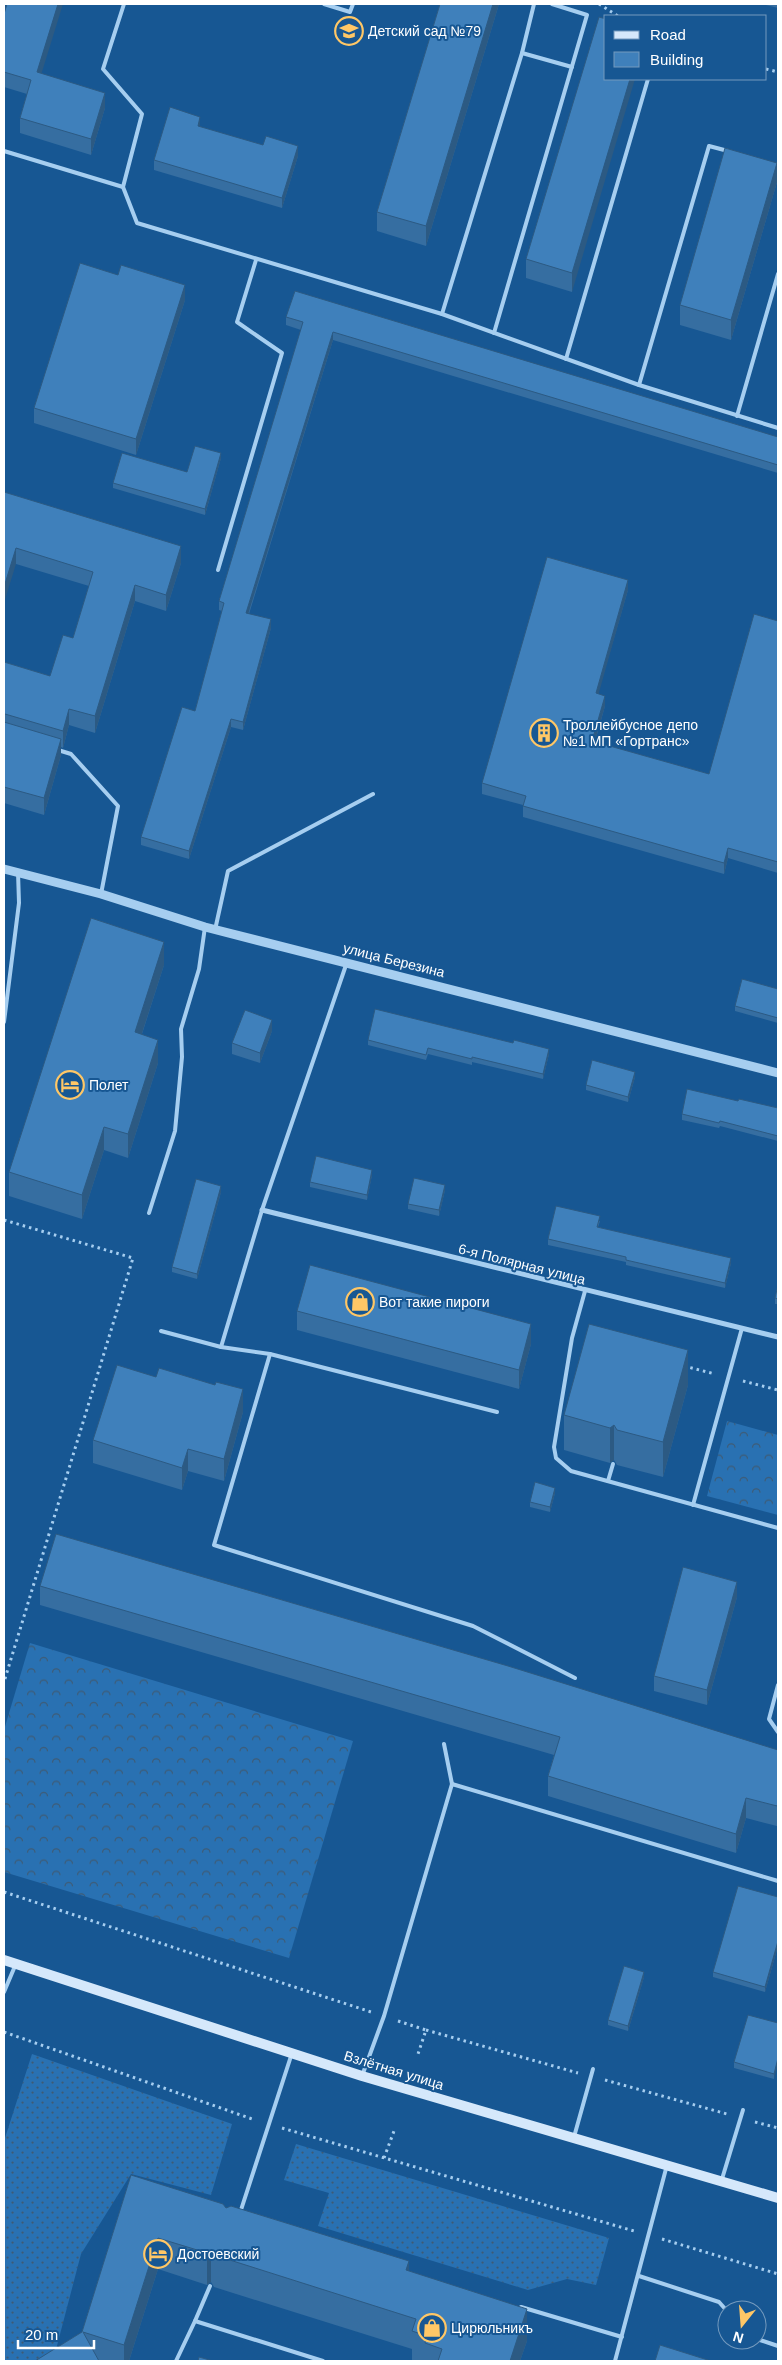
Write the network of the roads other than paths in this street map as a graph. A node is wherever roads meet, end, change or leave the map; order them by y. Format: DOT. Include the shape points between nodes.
graph roads {
  1 [pos="124,4"];
  2 [pos="324,4"];
  3 [pos="353,4"];
  4 [pos="534,4"];
  5 [pos="552,4"];
  6 [pos="522,53"];
  7 [pos="572,67"];
  8 [pos="648,80"];
  9 [pos="4,151"];
  10 [pos="735,153"];
  11 [pos="123,187"];
  12 [pos="256,260"];
  13 [pos="778,274"];
  14 [pos="442,314"];
  15 [pos="494,333"];
  16 [pos="566,359"];
  17 [pos="639,384"];
  18 [pos="737,416"];
  19 [pos="778,428"];
  20 [pos="218,570"];
  21 [pos="52,748"];
  22 [pos="373,794"];
  23 [pos="4,869"];
  24 [pos="18,872"];
  25 [pos="101,894"];
  26 [pos="205,927"];
  27 [pos="215,930"];
  28 [pos="347,962"];
  29 [pos="5,1014"];
  30 [pos="4,1022"];
  31 [pos="778,1073"];
  32 [pos="262,1210"];
  33 [pos="150,1213"];
  34 [pos="585,1291"];
  35 [pos="742,1328"];
  36 [pos="161,1331"];
  37 [pos="778,1337"];
  38 [pos="221,1347"];
  39 [pos="270,1354"];
  40 [pos="497,1412"];
  41 [pos="613,1464"];
  42 [pos="608,1481"];
  43 [pos="693,1505"];
  44 [pos="778,1528"];
  45 [pos="575,1678"];
  46 [pos="778,1685"];
  47 [pos="778,1732"];
  48 [pos="444,1744"];
  49 [pos="452,1784"];
  50 [pos="778,1881"];
  51 [pos="4,1960"];
  52 [pos="16,1964"];
  53 [pos="4,1992"];
  54 [pos="292,2053"];
  55 [pos="593,2069"];
  56 [pos="362,2076"];
  57 [pos="743,2110"];
  58 [pos="574,2138"];
  59 [pos="668,2165"];
  60 [pos="722,2181"];
  61 [pos="778,2198"];
  62 [pos="237,2222"];
  63 [pos="639,2276"];
  64 [pos="210,2286"];
  65 [pos="717,2301"];
  66 [pos="519,2307"];
  67 [pos="194,2321"];
  68 [pos="622,2338"];
  69 [pos="176,2361"];
  70 [pos="323,2361"];
  71 [pos="615,2361"];
  1 -- 11 [label="lane" via="103,69 142,114"];
  2 -- 3 [label="lane" via="350,12"];
  4 -- 6 [label="lane"];
  5 -- 7 [label="lane" via="587,15"];
  6 -- 7 [label="lane"];
  6 -- 14 [label="lane"];
  7 -- 15 [label="lane"];
  8 -- 16 [label="lane"];
  9 -- 11 [label="lane"];
  10 -- 17 [label="lane" via="709,146"];
  11 -- 12 [label="lane" via="137,223"];
  12 -- 14 [label="lane"];
  12 -- 20 [label="lane" via="237,322 282,353"];
  13 -- 18 [label="lane"];
  14 -- 15 [label="lane"];
  15 -- 16 [label="lane"];
  16 -- 17 [label="lane"];
  17 -- 18 [label="lane"];
  18 -- 19 [label="lane"];
  21 -- 25 [label="lane" via="71,754 118,806"];
  22 -- 27 [label="lane" via="228,872"];
  23 -- 24 [label="street, улица Березина"];
  24 -- 25 [label="street, улица Березина"];
  24 -- 29 [label="lane" via="19,903"];
  25 -- 26 [label="street, улица Березина"];
  26 -- 27 [label="street, улица Березина"];
  26 -- 33 [label="lane" via="199,969 181,1029 182,1057 175,1131"];
  27 -- 28 [label="street, улица Березина"];
  28 -- 31 [label="street, улица Березина"];
  28 -- 32 [label="lane"];
  29 -- 30 [label="lane"];
  32 -- 34 [label="street, 6-я Полярная улица"];
  32 -- 38 [label="lane"];
  34 -- 35 [label="street, 6-я Полярная улица"];
  34 -- 42 [label="lane" via="572,1338 554,1447 556,1458 571,1471"];
  35 -- 37 [label="street, 6-я Полярная улица"];
  35 -- 43 [label="lane"];
  36 -- 38 [label="lane"];
  38 -- 39 [label="lane"];
  39 -- 40 [label="lane"];
  39 -- 45 [label="lane" via="214,1545 473,1626"];
  41 -- 42 [label="lane"];
  42 -- 43 [label="lane"];
  43 -- 44 [label="lane"];
  46 -- 47 [label="lane" via="768,1719"];
  48 -- 49 [label="lane"];
  49 -- 50 [label="lane"];
  49 -- 56 [label="lane" via="384,2016"];
  51 -- 52 [label="main road, Взлётная улица"];
  52 -- 53 [label="lane"];
  52 -- 54 [label="main road, Взлётная улица"];
  54 -- 56 [label="main road, Взлётная улица"];
  54 -- 62 [label="lane"];
  55 -- 58 [label="lane"];
  56 -- 58 [label="main road, Взлётная улица"];
  57 -- 60 [label="lane"];
  58 -- 59 [label="main road, Взлётная улица"];
  59 -- 60 [label="main road, Взлётная улица"];
  59 -- 63 [label="lane"];
  60 -- 61 [label="main road, Взлётная улица"];
  63 -- 65 [label="lane"];
  63 -- 68 [label="lane"];
  64 -- 67 [label="lane"];
  66 -- 68 [label="lane"];
  67 -- 69 [label="lane"];
  67 -- 70 [label="lane"];
  68 -- 71 [label="lane"];
}
